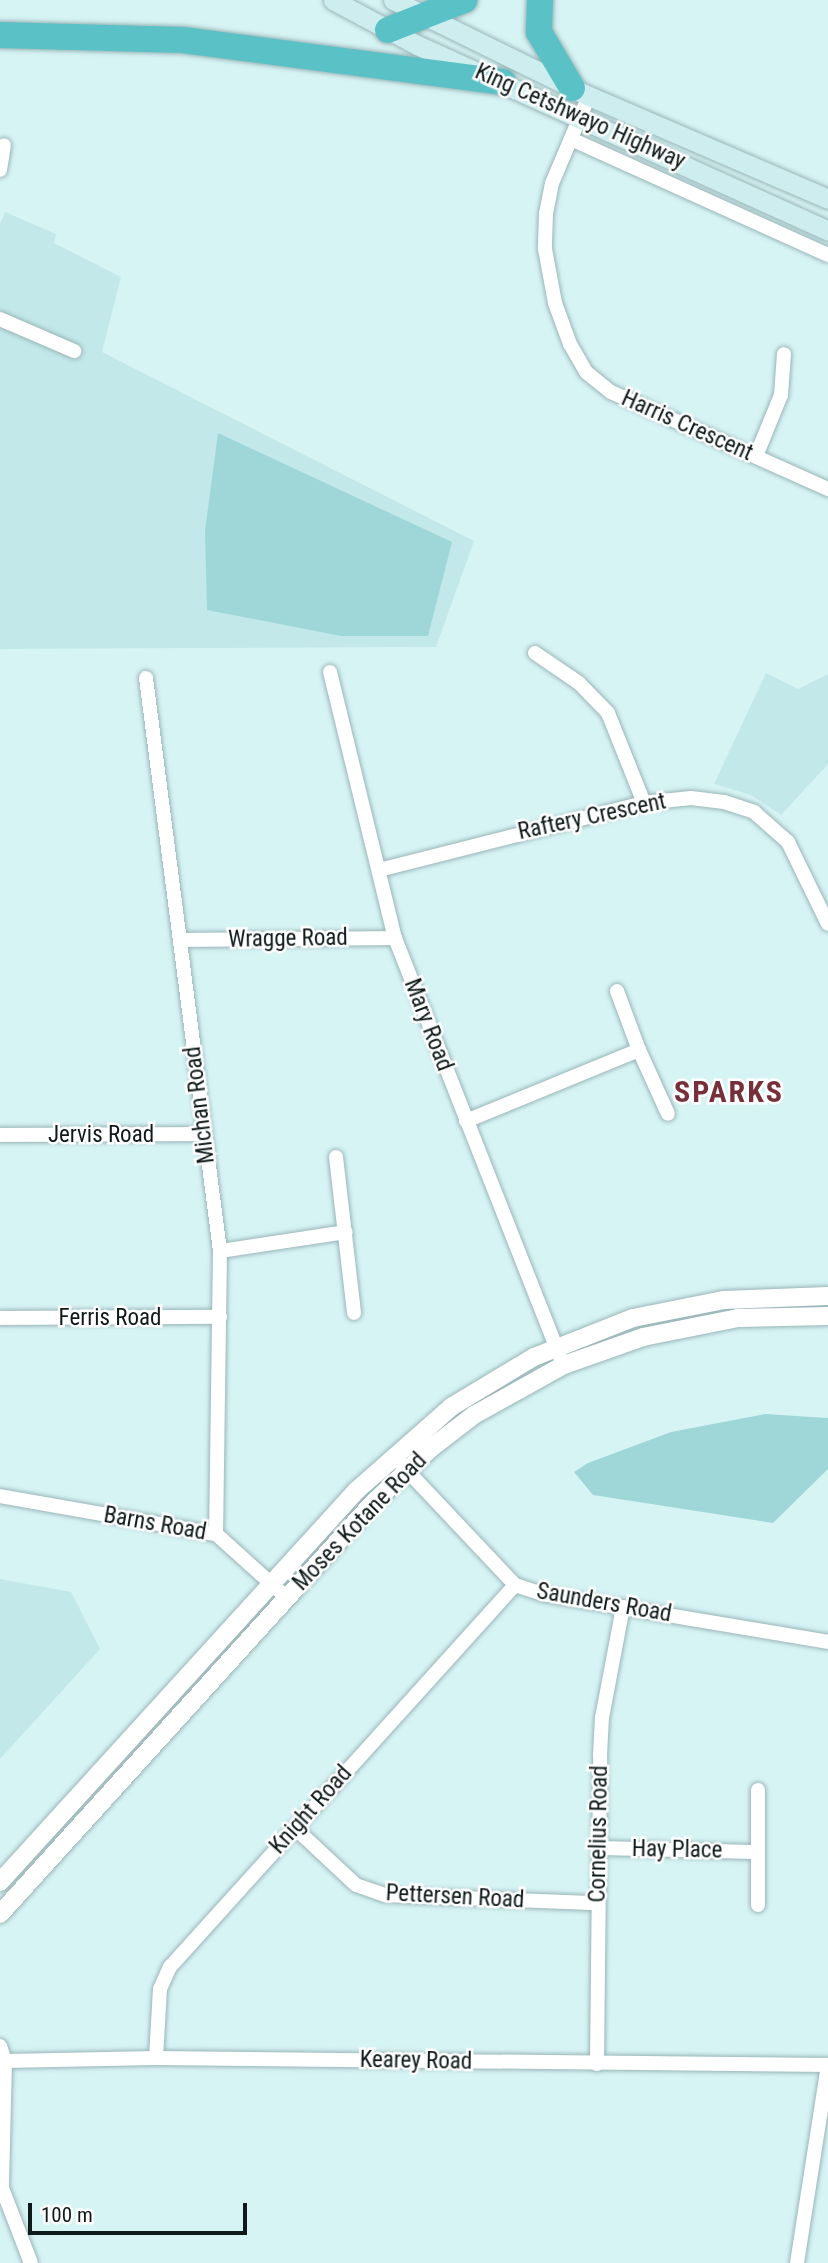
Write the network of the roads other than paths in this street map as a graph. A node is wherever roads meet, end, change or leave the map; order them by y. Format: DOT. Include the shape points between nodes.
graph roads {
  1 [pos="333,0"];
  2 [pos="393,0"];
  3 [pos="464,0"];
  4 [pos="540,0"];
  5 [pos="424,17"];
  6 [pos="388,30"];
  7 [pos="0,35"];
  8 [pos="503,82"];
  9 [pos="581,92"];
  10 [pos="579,115"];
  11 [pos="571,139"];
  12 [pos="4,145"];
  13 [pos="0,170"];
  14 [pos="828,199"];
  15 [pos="828,231"];
  16 [pos="828,256"];
  17 [pos="0,319"];
  18 [pos="74,351"];
  19 [pos="784,354"];
  20 [pos="756,456"];
  21 [pos="828,489"];
  22 [pos="535,653"];
  23 [pos="330,672"];
  24 [pos="146,678"];
  25 [pos="644,803"];
  26 [pos="379,870"];
  27 [pos="828,924"];
  28 [pos="395,938"];
  29 [pos="181,940"];
  30 [pos="617,991"];
  31 [pos="639,1050"];
  32 [pos="668,1114"];
  33 [pos="466,1121"];
  34 [pos="203,1134"];
  35 [pos="0,1135"];
  36 [pos="336,1157"];
  37 [pos="346,1232"];
  38 [pos="220,1251"];
  39 [pos="828,1296"];
  40 [pos="354,1313"];
  41 [pos="828,1316"];
  42 [pos="220,1317"];
  43 [pos="0,1318"];
  44 [pos="556,1347"];
  45 [pos="564,1365"];
  46 [pos="392,1455"];
  47 [pos="405,1470"];
  48 [pos="0,1496"];
  49 [pos="216,1534"];
  50 [pos="272,1584"];
  51 [pos="515,1585"];
  52 [pos="287,1598"];
  53 [pos="623,1607"];
  54 [pos="828,1642"];
  55 [pos="758,1790"];
  56 [pos="295,1828"];
  57 [pos="599,1848"];
  58 [pos="756,1852"];
  59 [pos="0,1881"];
  60 [pos="597,1903"];
  61 [pos="758,1905"];
  62 [pos="0,1914"];
  63 [pos="0,2046"];
  64 [pos="156,2058"];
  65 [pos="2,2061"];
  66 [pos="597,2063"];
  67 [pos="828,2065"];
  68 [pos="31,2263"];
  69 [pos="797,2263"];
  1 -- 6 [label="main road, King Cetshwayo Highway"];
  2 -- 5 [label="main road, King Cetshwayo Highway"];
  3 -- 5 [label="highway"];
  4 -- 9 [label="highway" via="539,32"];
  5 -- 6 [label="highway"];
  5 -- 9 [label="main road, King Cetshwayo Highway"];
  6 -- 8 [label="main road, King Cetshwayo Highway"];
  7 -- 8 [label="highway" via="183,40"];
  8 -- 10 [label="main road, King Cetshwayo Highway"];
  9 -- 10 [label="street, Harris Crescent"];
  9 -- 14 [label="main road, King Cetshwayo Highway"];
  10 -- 11 [label="street, Harris Crescent"];
  10 -- 15 [label="main road, King Cetshwayo Highway"];
  11 -- 16 [label="street"];
  11 -- 20 [label="street, Harris Crescent" via="552,183 545,248 555,303 586,372 653,415"];
  12 -- 13 [label="street"];
  17 -- 18 [label="street"];
  19 -- 20 [label="street" via="782,395"];
  20 -- 21 [label="street, Harris Crescent"];
  22 -- 25 [label="street" via="579,683 608,713"];
  23 -- 26 [label="street, Mary Road"];
  24 -- 29 [label="street, Michan Road"];
  25 -- 26 [label="street, Raftery Crescent"];
  25 -- 27 [label="street, Raftery Crescent" via="691,798 724,802 754,813 774,827 799,857"];
  26 -- 28 [label="street, Mary Road"];
  28 -- 29 [label="street, Wragge Road"];
  28 -- 33 [label="street, Mary Road"];
  29 -- 34 [label="street, Michan Road"];
  30 -- 31 [label="street"];
  31 -- 32 [label="street"];
  31 -- 33 [label="street"];
  33 -- 44 [label="street, Mary Road"];
  34 -- 35 [label="street, Jervis Road"];
  34 -- 38 [label="street, Michan Road"];
  36 -- 37 [label="street"];
  37 -- 38 [label="street"];
  37 -- 40 [label="street"];
  38 -- 42 [label="street, Michan Road"];
  39 -- 44 [label="street, Moses Kotane Road" via="758,1296 675,1307"];
  41 -- 45 [label="street, Moses Kotane Road" via="772,1315 679,1327"];
  42 -- 43 [label="street, Ferris Road"];
  42 -- 49 [label="street, Michan Road"];
  44 -- 45 [label="street, Mary Road"];
  44 -- 46 [label="street, Moses Kotane Road" via="481,1386"];
  45 -- 47 [label="street, Moses Kotane Road" via="474,1415"];
  46 -- 47 [label="street, Saunders Road"];
  46 -- 50 [label="street, Moses Kotane Road"];
  47 -- 51 [label="street, Saunders Road"];
  47 -- 52 [label="street, Moses Kotane Road"];
  48 -- 49 [label="street, Barns Road"];
  49 -- 50 [label="street, Barns Road"];
  50 -- 52 [label="street, Barns Road"];
  50 -- 59 [label="street, Moses Kotane Road"];
  51 -- 53 [label="street, Saunders Road"];
  51 -- 56 [label="street, Knight Road"];
  52 -- 62 [label="street, Moses Kotane Road"];
  53 -- 54 [label="street, Saunders Road"];
  53 -- 57 [label="street, Cornelius Road" via="602,1718"];
  55 -- 58 [label="street, Hay Place"];
  56 -- 60 [label="street, Pettersen Road" via="356,1885 385,1895"];
  56 -- 64 [label="street, Knight Road" via="170,1967 160,1989"];
  57 -- 58 [label="street, Hay Place"];
  57 -- 60 [label="street, Cornelius Road"];
  58 -- 61 [label="street, Hay Place"];
  60 -- 66 [label="street, Cornelius Road"];
  63 -- 65 [label="street"];
  64 -- 65 [label="street, Kearey Road"];
  64 -- 66 [label="street, Kearey Road"];
  65 -- 68 [label="street" via="2,2188"];
  66 -- 67 [label="street, Kearey Road"];
  67 -- 69 [label="street"];
}
